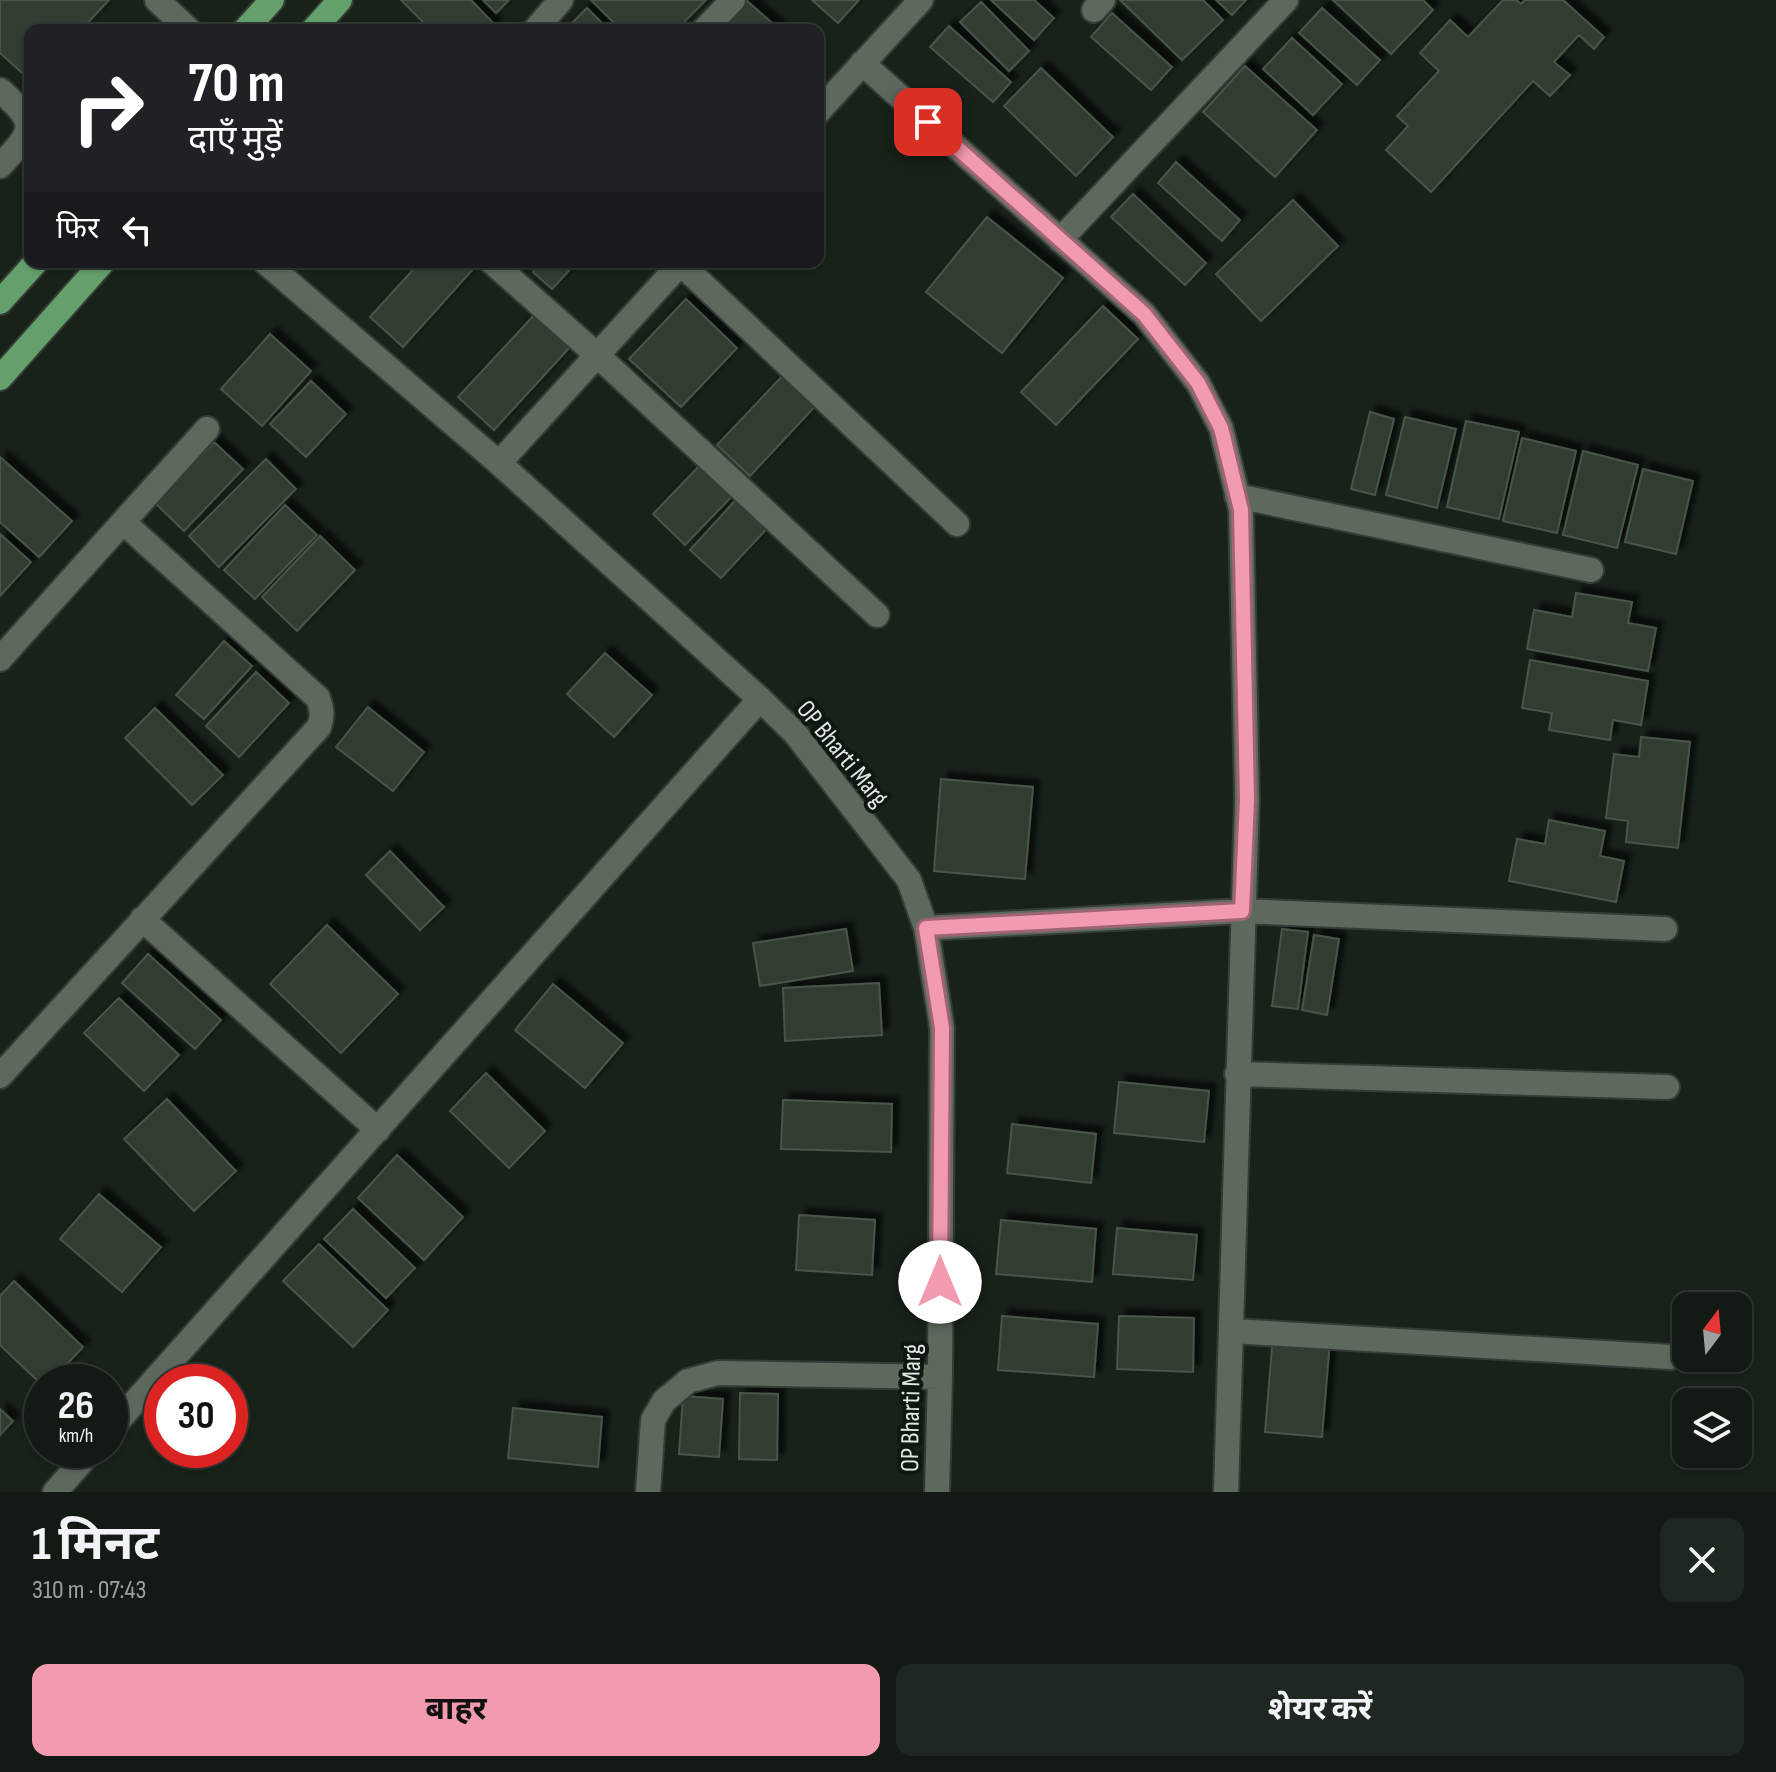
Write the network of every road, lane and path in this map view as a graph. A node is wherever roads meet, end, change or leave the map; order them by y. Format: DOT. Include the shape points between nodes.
graph roads {
  1 [pos="157,0"];
  2 [pos="272,0"];
  3 [pos="340,0"];
  4 [pos="561,0"];
  5 [pos="733,0"];
  6 [pos="921,0"];
  7 [pos="1286,0"];
  8 [pos="183,24"];
  9 [pos="250,24"];
  10 [pos="318,24"];
  11 [pos="540,24"];
  12 [pos="710,24"];
  13 [pos="862,63"];
  14 [pos="0,90"];
  15 [pos="824,105"];
  16 [pos="24,115"];
  17 [pos="24,141"];
  18 [pos="0,166"];
  19 [pos="1060,240"];
  20 [pos="31,268"];
  21 [pos="98,268"];
  22 [pos="272,268"];
  23 [pos="499,268"];
  24 [pos="675,268"];
  25 [pos="686,268"];
  26 [pos="0,302"];
  27 [pos="597,355"];
  28 [pos="0,378"];
  29 [pos="207,429"];
  30 [pos="499,463"];
  31 [pos="1237,496"];
  32 [pos="123,522"];
  33 [pos="957,524"];
  34 [pos="1591,570"];
  35 [pos="877,615"];
  36 [pos="0,659"];
  37 [pos="760,699"];
  38 [pos="1242,911"];
  39 [pos="142,919"];
  40 [pos="926,928"];
  41 [pos="1665,929"];
  42 [pos="1237,1074"];
  43 [pos="0,1076"];
  44 [pos="1667,1087"];
  45 [pos="378,1130"];
  46 [pos="1232,1331"];
  47 [pos="1671,1357"];
  48 [pos="940,1377"];
  49 [pos="128,1410"];
  50 [pos="76,1468"];
  51 [pos="55,1492"];
  52 [pos="648,1492"];
  53 [pos="937,1492"];
  54 [pos="1226,1492"];
  1 -- 8 [label="street"];
  2 -- 9 [label="main road"];
  3 -- 10 [label="main road"];
  4 -- 11 [label="street"];
  5 -- 12 [label="street"];
  6 -- 13 [label="street"];
  7 -- 19 [label="street"];
  13 -- 15 [label="street"];
  13 -- 19 [label="street"];
  14 -- 16 [label="street"];
  17 -- 18 [label="street"];
  19 -- 31 [label="street" via="1144,314 1198,383 1221,428"];
  20 -- 26 [label="main road"];
  21 -- 28 [label="main road"];
  22 -- 30 [label="street, OP Bharti Marg"];
  23 -- 27 [label="street"];
  24 -- 27 [label="street"];
  25 -- 33 [label="street"];
  27 -- 30 [label="street"];
  27 -- 35 [label="street"];
  29 -- 32 [label="street"];
  30 -- 37 [label="street, OP Bharti Marg"];
  31 -- 34 [label="street"];
  31 -- 38 [label="street" via="1247,800"];
  32 -- 36 [label="street"];
  32 -- 39 [label="street" via="318,698 322,708 319,727"];
  37 -- 40 [label="street, OP Bharti Marg" via="795,733 909,880"];
  37 -- 45 [label="street"];
  38 -- 40 [label="street"];
  38 -- 41 [label="street"];
  38 -- 42 [label="street"];
  39 -- 43 [label="street"];
  39 -- 45 [label="street"];
  40 -- 48 [label="street, OP Bharti Marg" via="942,1028"];
  42 -- 44 [label="street"];
  42 -- 46 [label="street"];
  45 -- 49 [label="street"];
  46 -- 47 [label="street"];
  46 -- 54 [label="street"];
  48 -- 52 [label="street" via="718,1373 688,1381 664,1401 653,1420"];
  48 -- 53 [label="street, OP Bharti Marg"];
  50 -- 51 [label="street"];
}
